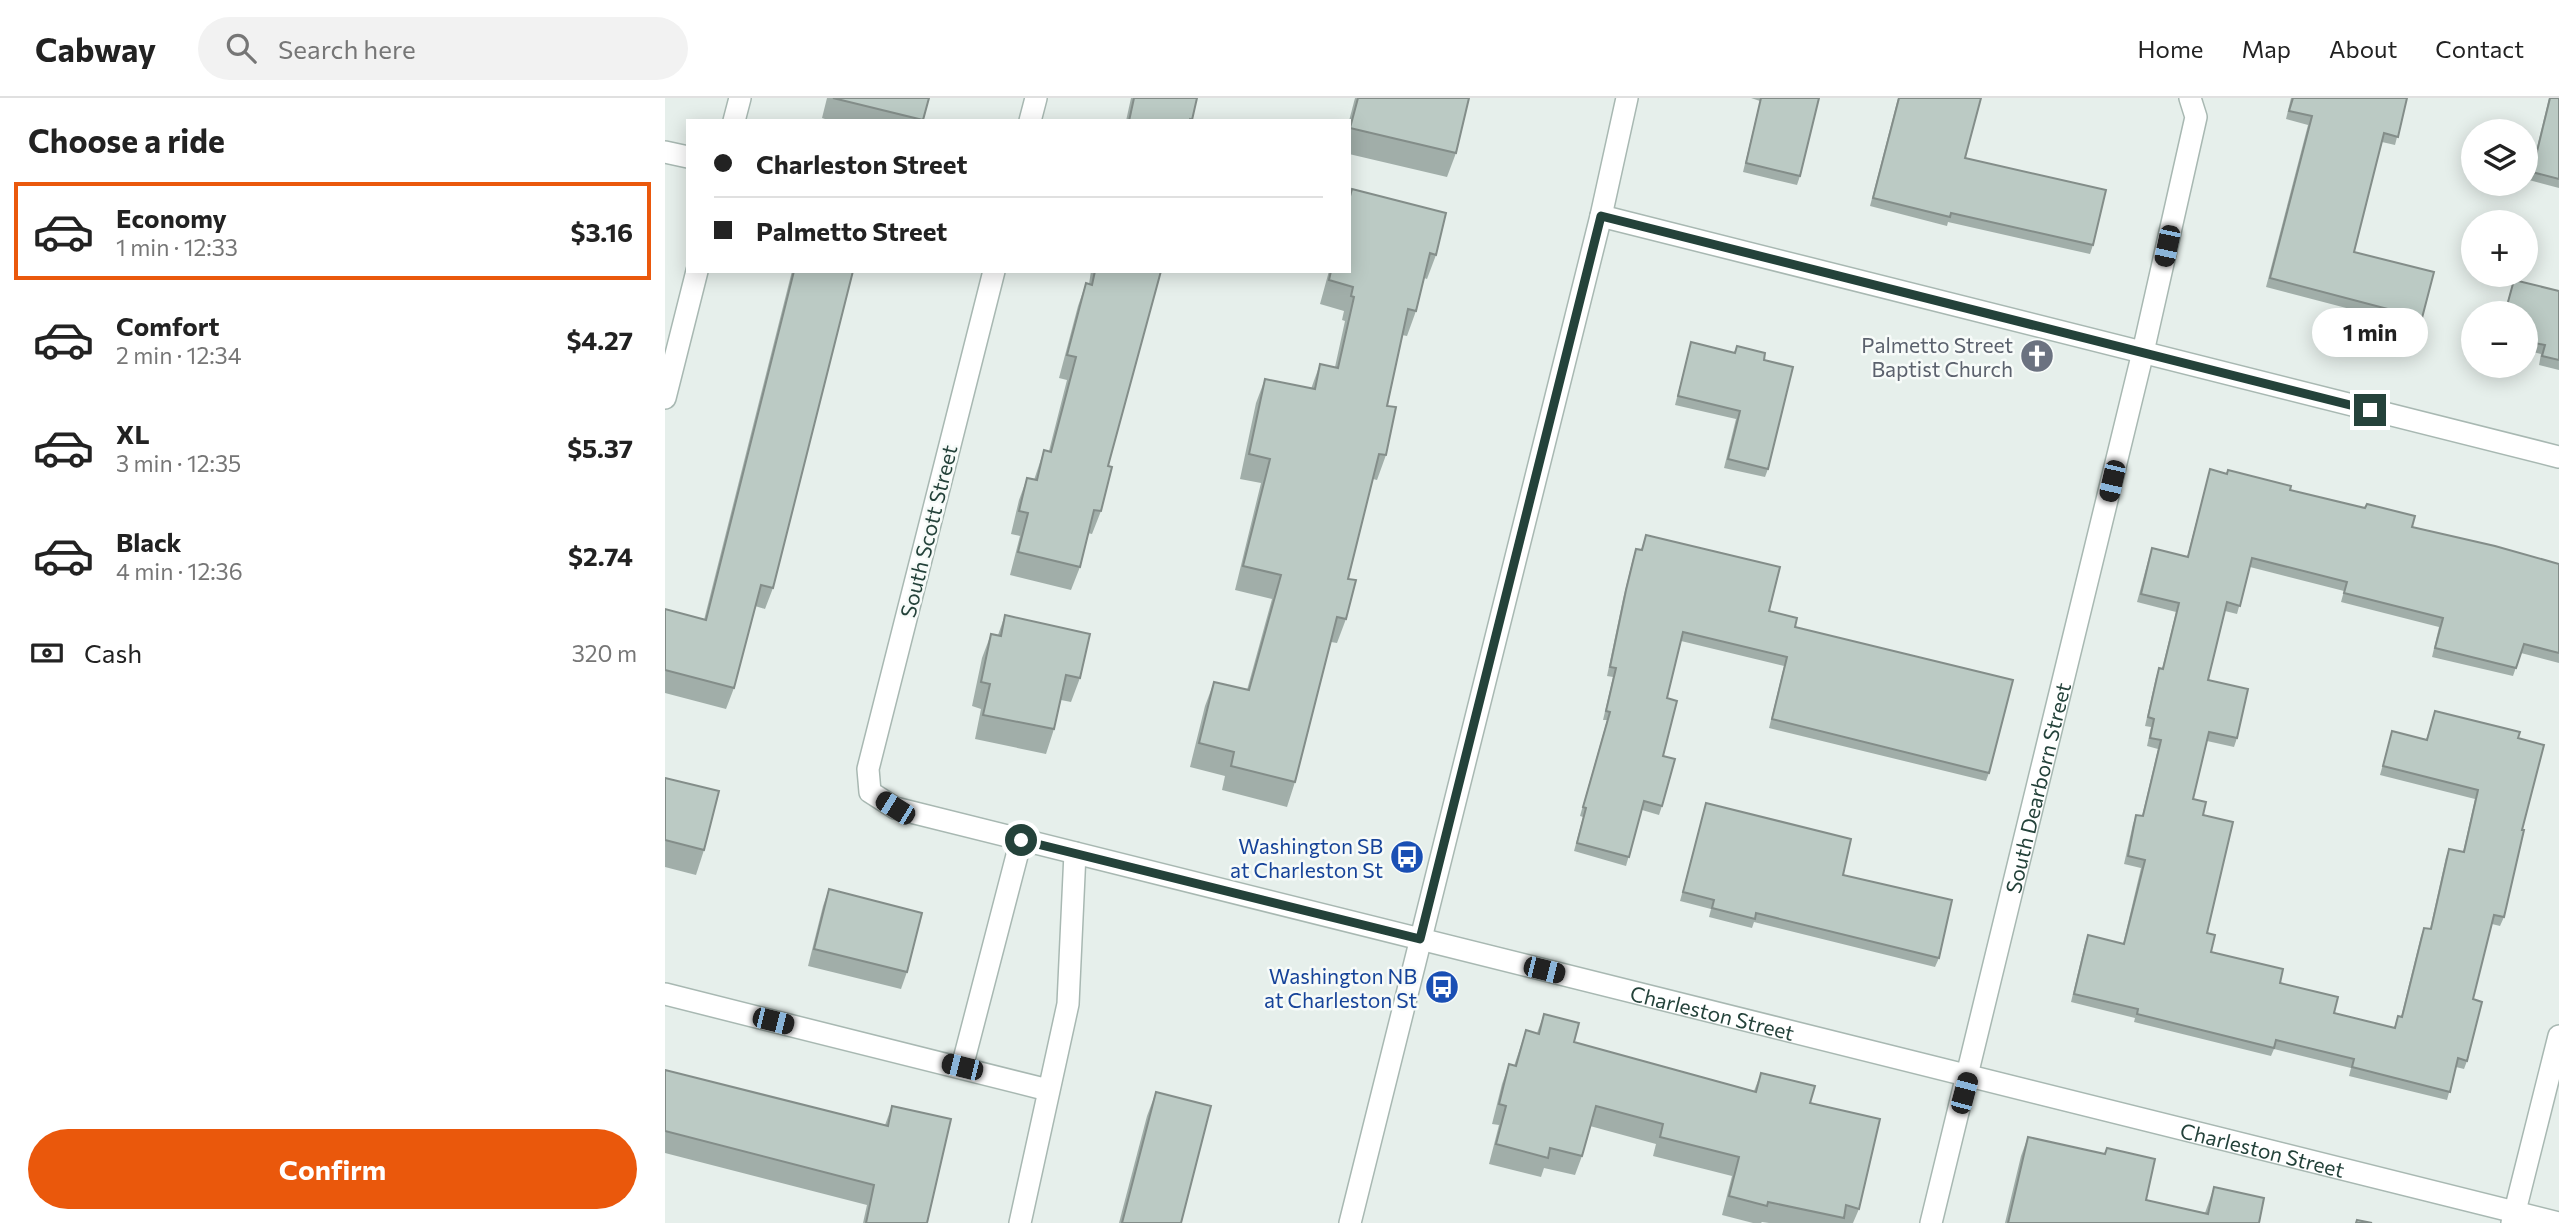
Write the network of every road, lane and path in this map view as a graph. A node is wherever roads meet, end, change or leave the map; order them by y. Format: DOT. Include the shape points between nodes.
graph roads {
  1 [pos="740,98"];
  2 [pos="1036,98"];
  3 [pos="1627,98"];
  4 [pos="2190,98"];
  5 [pos="735,119"];
  6 [pos="1031,119"];
  7 [pos="665,152"];
  8 [pos="686,157"];
  9 [pos="1601,216"];
  10 [pos="696,273"];
  11 [pos="993,273"];
  12 [pos="2143,352"];
  13 [pos="665,398"];
  14 [pos="2559,457"];
  15 [pos="870,792"];
  16 [pos="1021,840"];
  17 [pos="1075,853"];
  18 [pos="1420,939"];
  19 [pos="665,994"];
  20 [pos="2559,1036"];
  21 [pos="962,1067"];
  22 [pos="1968,1076"];
  23 [pos="1048,1090"];
  24 [pos="2513,1217"];
  25 [pos="1020,1223"];
  26 [pos="1350,1223"];
  27 [pos="1931,1223"];
  28 [pos="2559,1223"];
  1 -- 5 [label="street"];
  2 -- 6 [label="street"];
  3 -- 9 [label="street"];
  4 -- 12 [label="street, South Dearborn Street" via="2196,117"];
  7 -- 8 [label="street"];
  9 -- 12 [label="street"];
  9 -- 18 [label="street"];
  10 -- 13 [label="street"];
  11 -- 15 [label="street, South Scott Street" via="868,769"];
  12 -- 14 [label="street"];
  12 -- 22 [label="street, South Dearborn Street"];
  15 -- 16 [label="street, Charleston Street" via="895,808"];
  16 -- 17 [label="street, Charleston Street"];
  16 -- 21 [label="street"];
  17 -- 18 [label="street, Charleston Street"];
  17 -- 23 [label="street" via="1068,1004"];
  18 -- 22 [label="street, Charleston Street"];
  18 -- 26 [label="street"];
  19 -- 21 [label="street"];
  20 -- 24 [label="street"];
  21 -- 23 [label="street"];
  22 -- 24 [label="street, Charleston Street"];
  22 -- 27 [label="street, South Dearborn Street"];
  23 -- 25 [label="street"];
  24 -- 28 [label="street, Charleston Street"];
}
